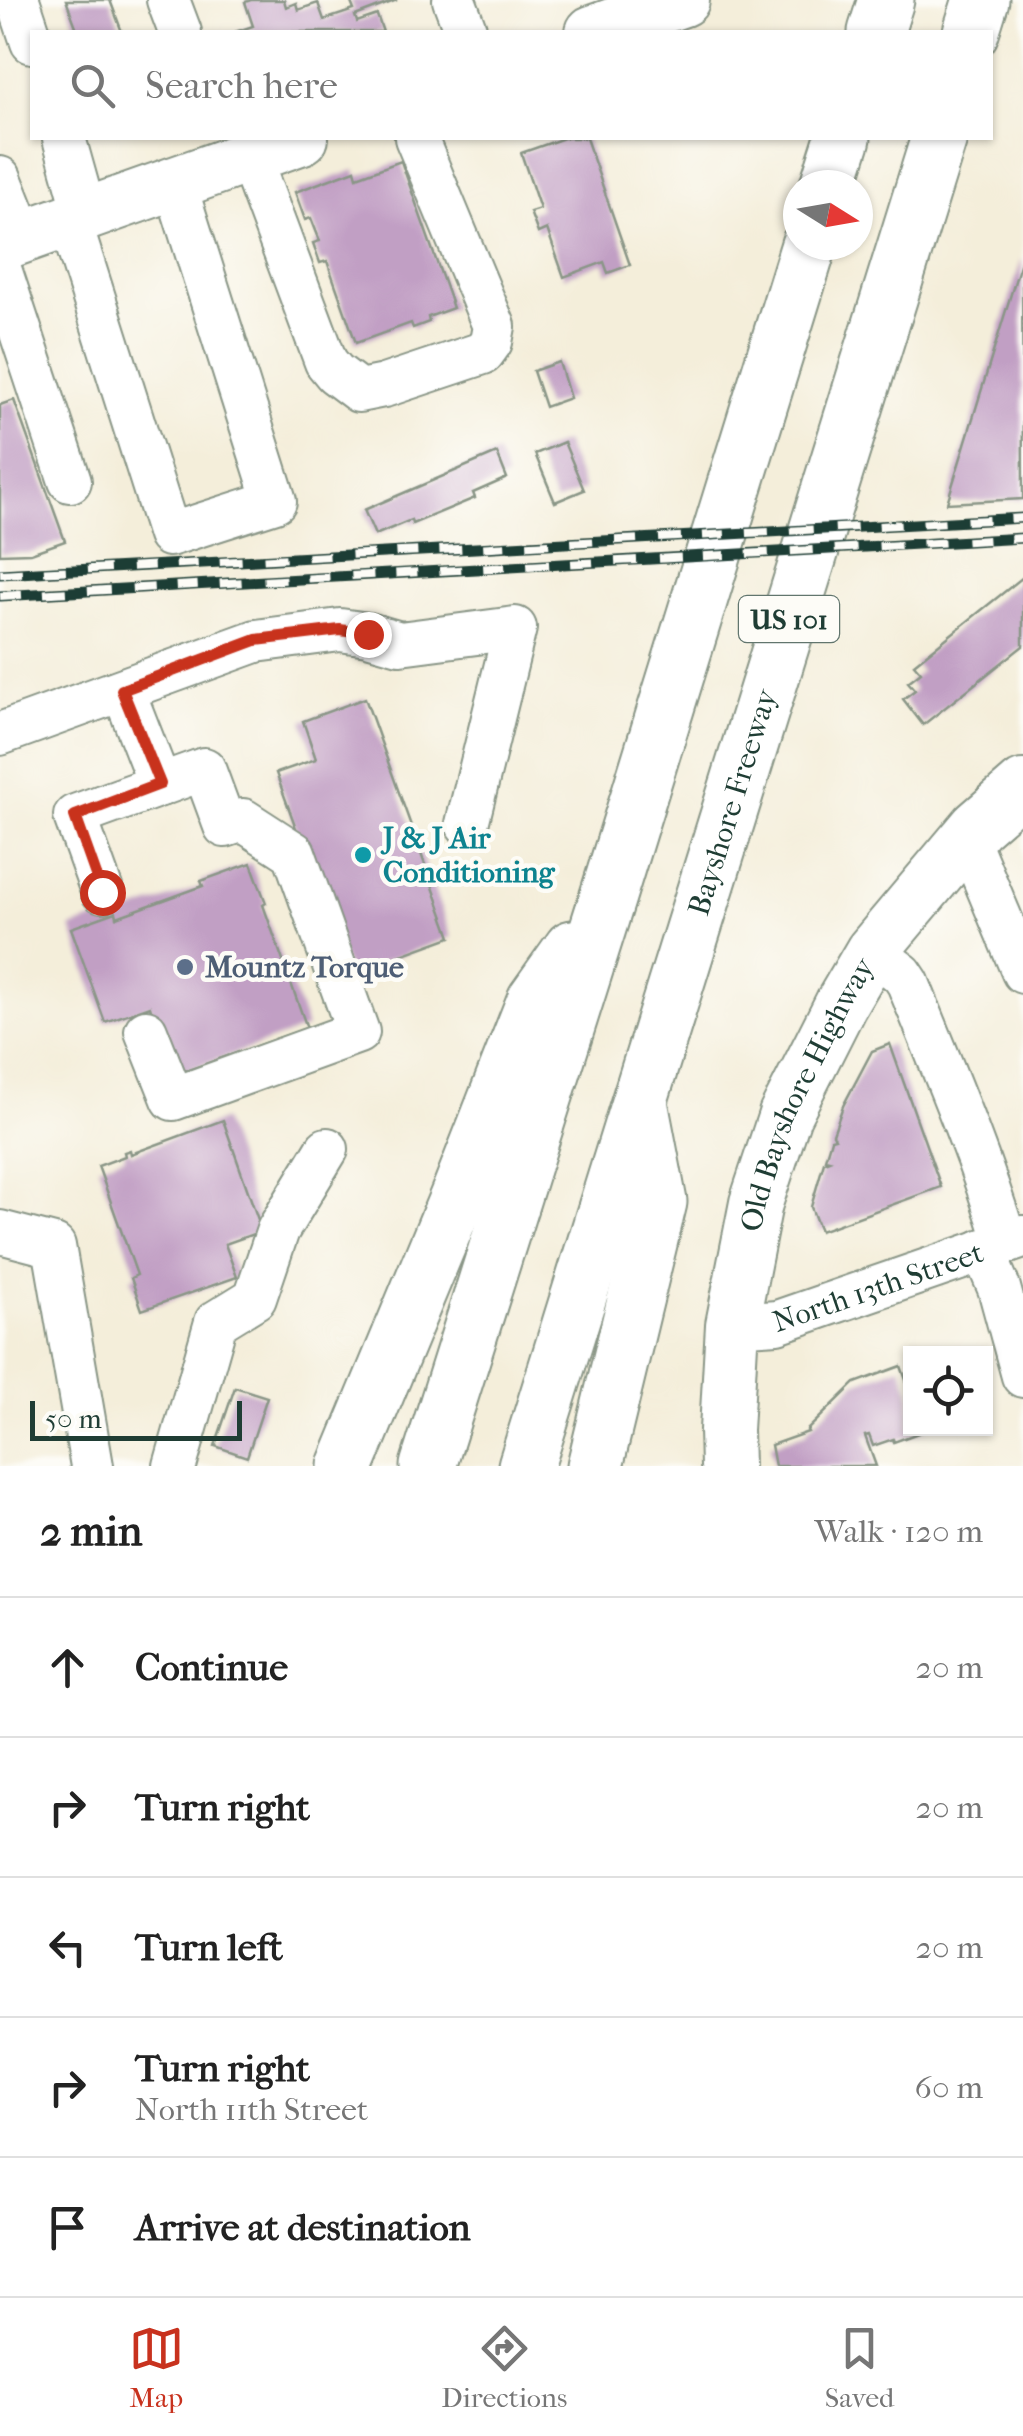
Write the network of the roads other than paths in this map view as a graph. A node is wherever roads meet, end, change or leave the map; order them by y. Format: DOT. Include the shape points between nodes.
graph roads {
  1 [pos="18,0"];
  2 [pos="168,0"];
  3 [pos="454,0"];
  4 [pos="886,0"];
  5 [pos="981,0"];
  6 [pos="675,2"];
  7 [pos="179,30"];
  8 [pos="465,30"];
  9 [pos="598,30"];
  10 [pos="877,30"];
  11 [pos="972,30"];
  12 [pos="30,36"];
  13 [pos="63,140"];
  14 [pos="292,140"];
  15 [pos="417,140"];
  16 [pos="842,140"];
  17 [pos="937,140"];
  18 [pos="231,152"];
  19 [pos="833,170"];
  20 [pos="0,178"];
  21 [pos="174,182"];
  22 [pos="35,237"];
  23 [pos="805,260"];
  24 [pos="70,481"];
  25 [pos="122,690"];
  26 [pos="0,734"];
  27 [pos="160,784"];
  28 [pos="1023,786"];
  29 [pos="467,824"];
  30 [pos="967,838"];
  31 [pos="102,892"];
  32 [pos="608,896"];
  33 [pos="872,950"];
  34 [pos="1023,972"];
  35 [pos="146,1031"];
  36 [pos="639,1101"];
  37 [pos="327,1149"];
  38 [pos="0,1232"];
  39 [pos="1004,1243"];
  40 [pos="732,1325"];
  41 [pos="1023,1376"];
  42 [pos="92,1466"];
  43 [pos="175,1466"];
  44 [pos="346,1466"];
  45 [pos="428,1466"];
  46 [pos="526,1466"];
  47 [pos="595,1466"];
  48 [pos="727,1466"];
  1 -- 12 [label="street"];
  2 -- 7 [label="street"];
  3 -- 8 [label="street"];
  4 -- 10 [label="highway"];
  5 -- 11 [label="highway"];
  6 -- 9 [label="main road"];
  13 -- 22 [label="street"];
  14 -- 18 [label="main road"];
  15 -- 18 [label="street" via="494,326 492,342 482,354 359,391 326,362"];
  16 -- 19 [label="highway"];
  17 -- 36 [label="highway, Bayshore Freeway / US 101"];
  18 -- 21 [label="main road"];
  20 -- 22 [label="street"];
  21 -- 22 [label="main road"];
  21 -- 22 [label="street" via="275,501 168,536"];
  22 -- 24 [label="street"];
  23 -- 32 [label="highway, US 101"];
  25 -- 26 [label="street"];
  25 -- 27 [label="street"];
  25 -- 29 [label="street" via="256,640 340,630 400,643 515,628"];
  27 -- 31 [label="street" via="75,816"];
  27 -- 35 [label="street" via="204,769 225,826 244,820 294,853 358,1032 173,1099"];
  28 -- 30 [label="main road, Old Bayshore Highway"];
  30 -- 33 [label="main road, Old Bayshore Highway"];
  30 -- 34 [label="street"];
  32 -- 44 [label="highway" via="536,1000"];
  32 -- 45 [label="highway, US 101"];
  33 -- 39 [label="street" via="908,983 975,1150"];
  33 -- 40 [label="main road, Old Bayshore Highway" via="785,1114 756,1203"];
  36 -- 46 [label="highway, Bayshore Freeway / US 101"];
  36 -- 47 [label="highway" via="659,1202"];
  37 -- 43 [label="street" via="278,1230 255,1298 216,1322"];
  38 -- 42 [label="street" via="54,1246"];
  39 -- 40 [label="street, North 13th Street" via="777,1322"];
  39 -- 41 [label="street" via="999,1288"];
  40 -- 48 [label="main road, Old Bayshore Highway"];
}
